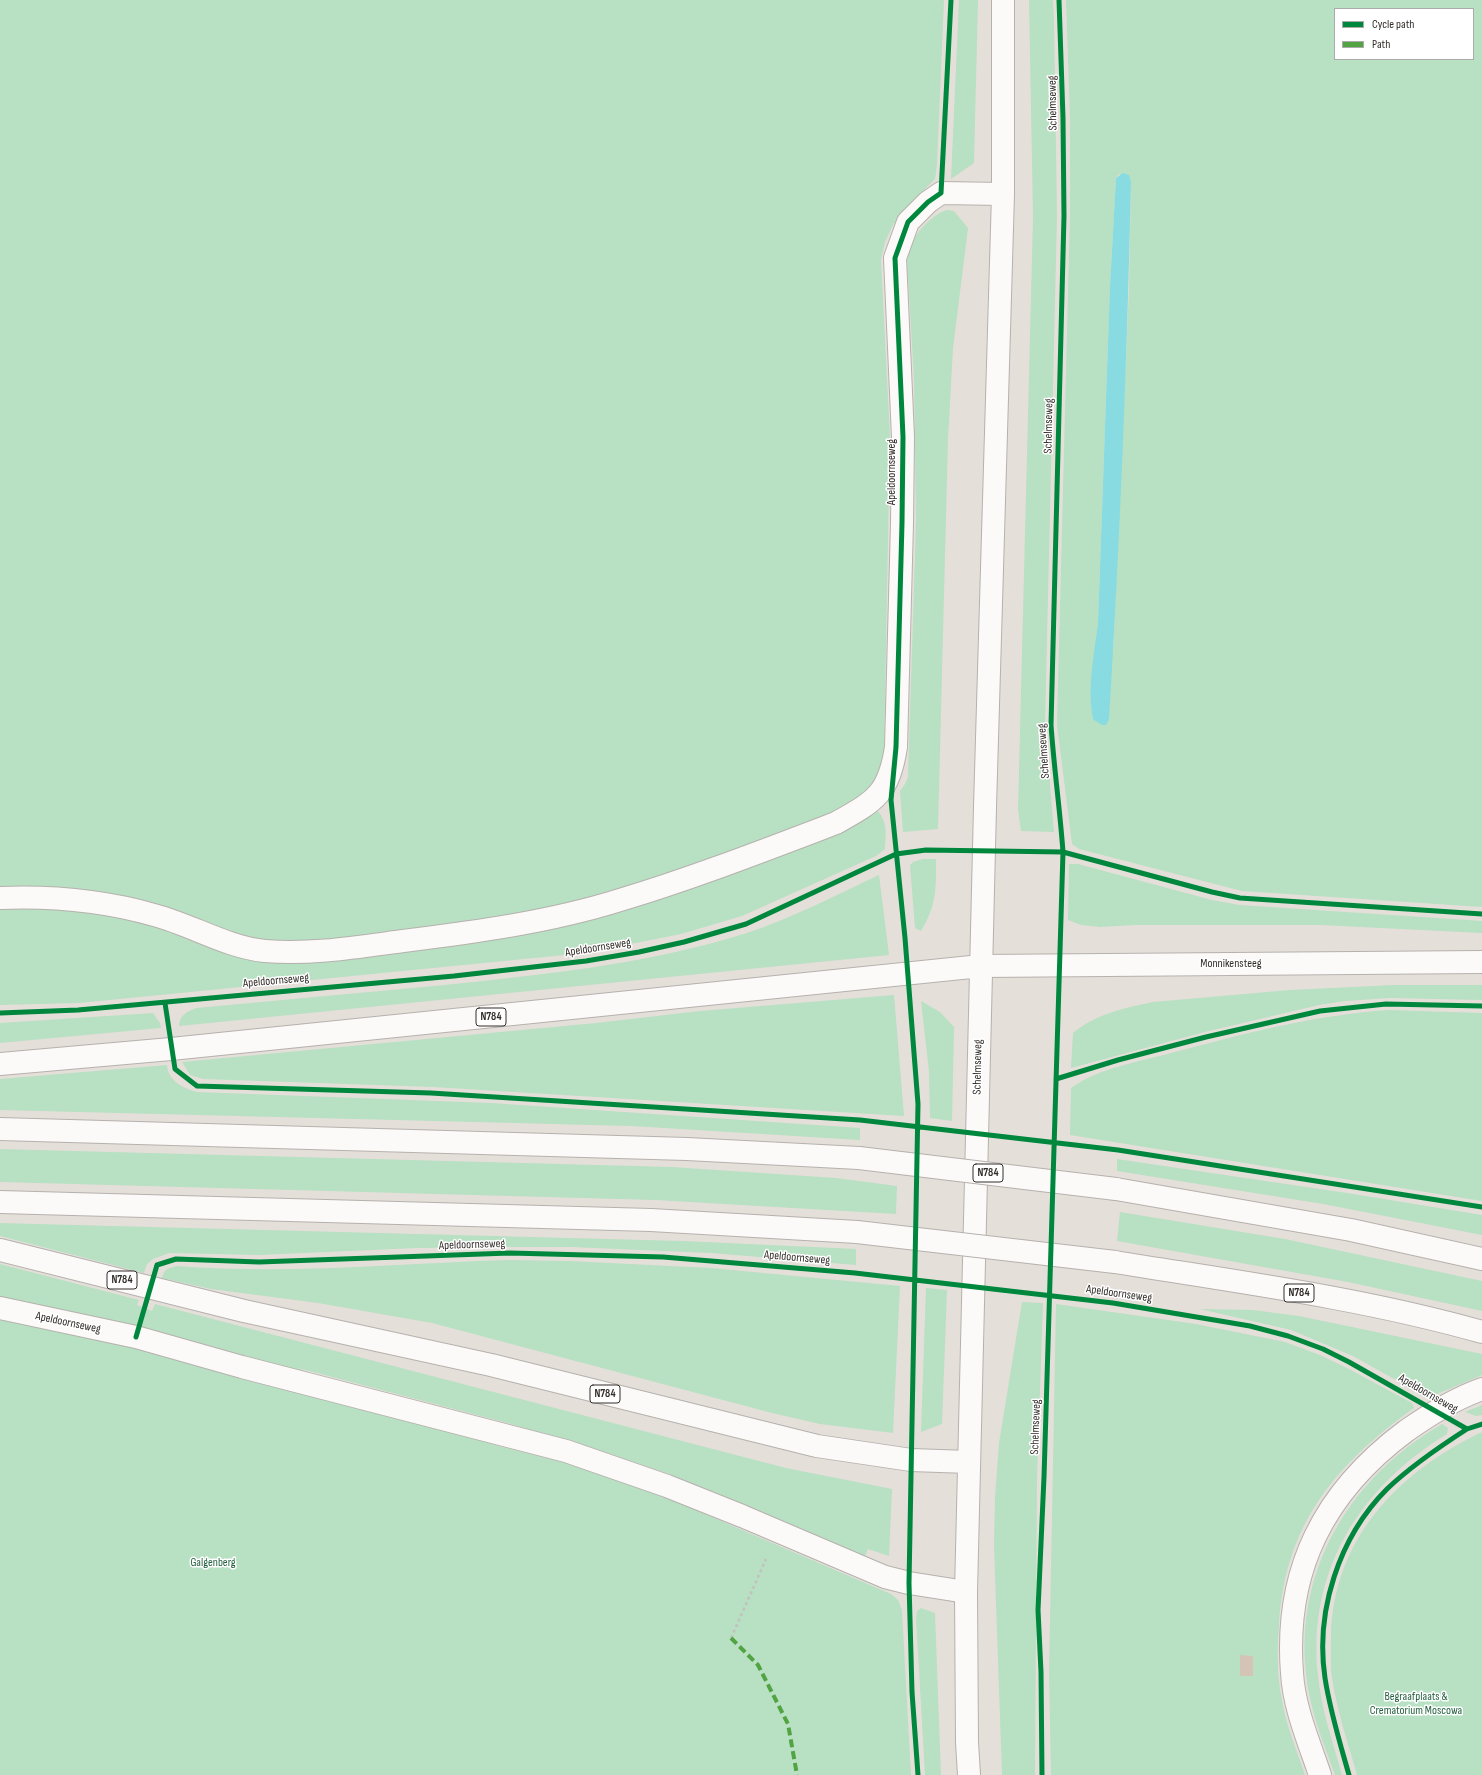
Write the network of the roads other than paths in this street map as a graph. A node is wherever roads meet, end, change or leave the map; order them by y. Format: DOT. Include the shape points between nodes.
graph roads {
  1 [pos="1003,0"];
  2 [pos="1004,194"];
  3 [pos="0,898"];
  4 [pos="1482,962"];
  5 [pos="981,966"];
  6 [pos="0,1064"];
  7 [pos="0,1129"];
  8 [pos="0,1202"];
  9 [pos="0,1250"];
  10 [pos="1482,1259"];
  11 [pos="0,1308"];
  12 [pos="1482,1332"];
  13 [pos="1482,1388"];
  14 [pos="969,1462"];
  15 [pos="966,1592"];
  16 [pos="969,1775"];
  17 [pos="1320,1775"];
  1 -- 2 [label="main road, Schelmseweg"];
  2 -- 3 [label="main road, Apeldoornseweg" via="941,193 908,222 895,258 903,437 896,747 892,769 882,789 868,804 836,823 619,901 557,916 447,936 333,950 264,951 240,946 156,915 113,905 77,900"];
  2 -- 5 [label="main road, Schelmseweg"];
  4 -- 5 [label="main road, Monnikensteeg"];
  5 -- 6 [label="main road, N784" via="171,1049"];
  5 -- 14 [label="main road, Schelmseweg"];
  7 -- 10 [label="main road, N784, bridge" via="679,1149 859,1158 1116,1189 1351,1230"];
  8 -- 12 [label="main road, N784, bridge" via="650,1220 857,1232 1115,1262 1343,1300"];
  9 -- 14 [label="main road, N784" via="244,1310 491,1365 817,1446 911,1460"];
  11 -- 15 [label="main road, Apeldoornseweg" via="136,1337 566,1451 667,1486 885,1577"];
  13 -- 17 [label="main road" via="1436,1410 1371,1460 1352,1480 1321,1523 1309,1548 1299,1575 1293,1608 1292,1674 1301,1718"];
  14 -- 15 [label="main road, Schelmseweg"];
  15 -- 16 [label="main road, Schelmseweg"];
}
